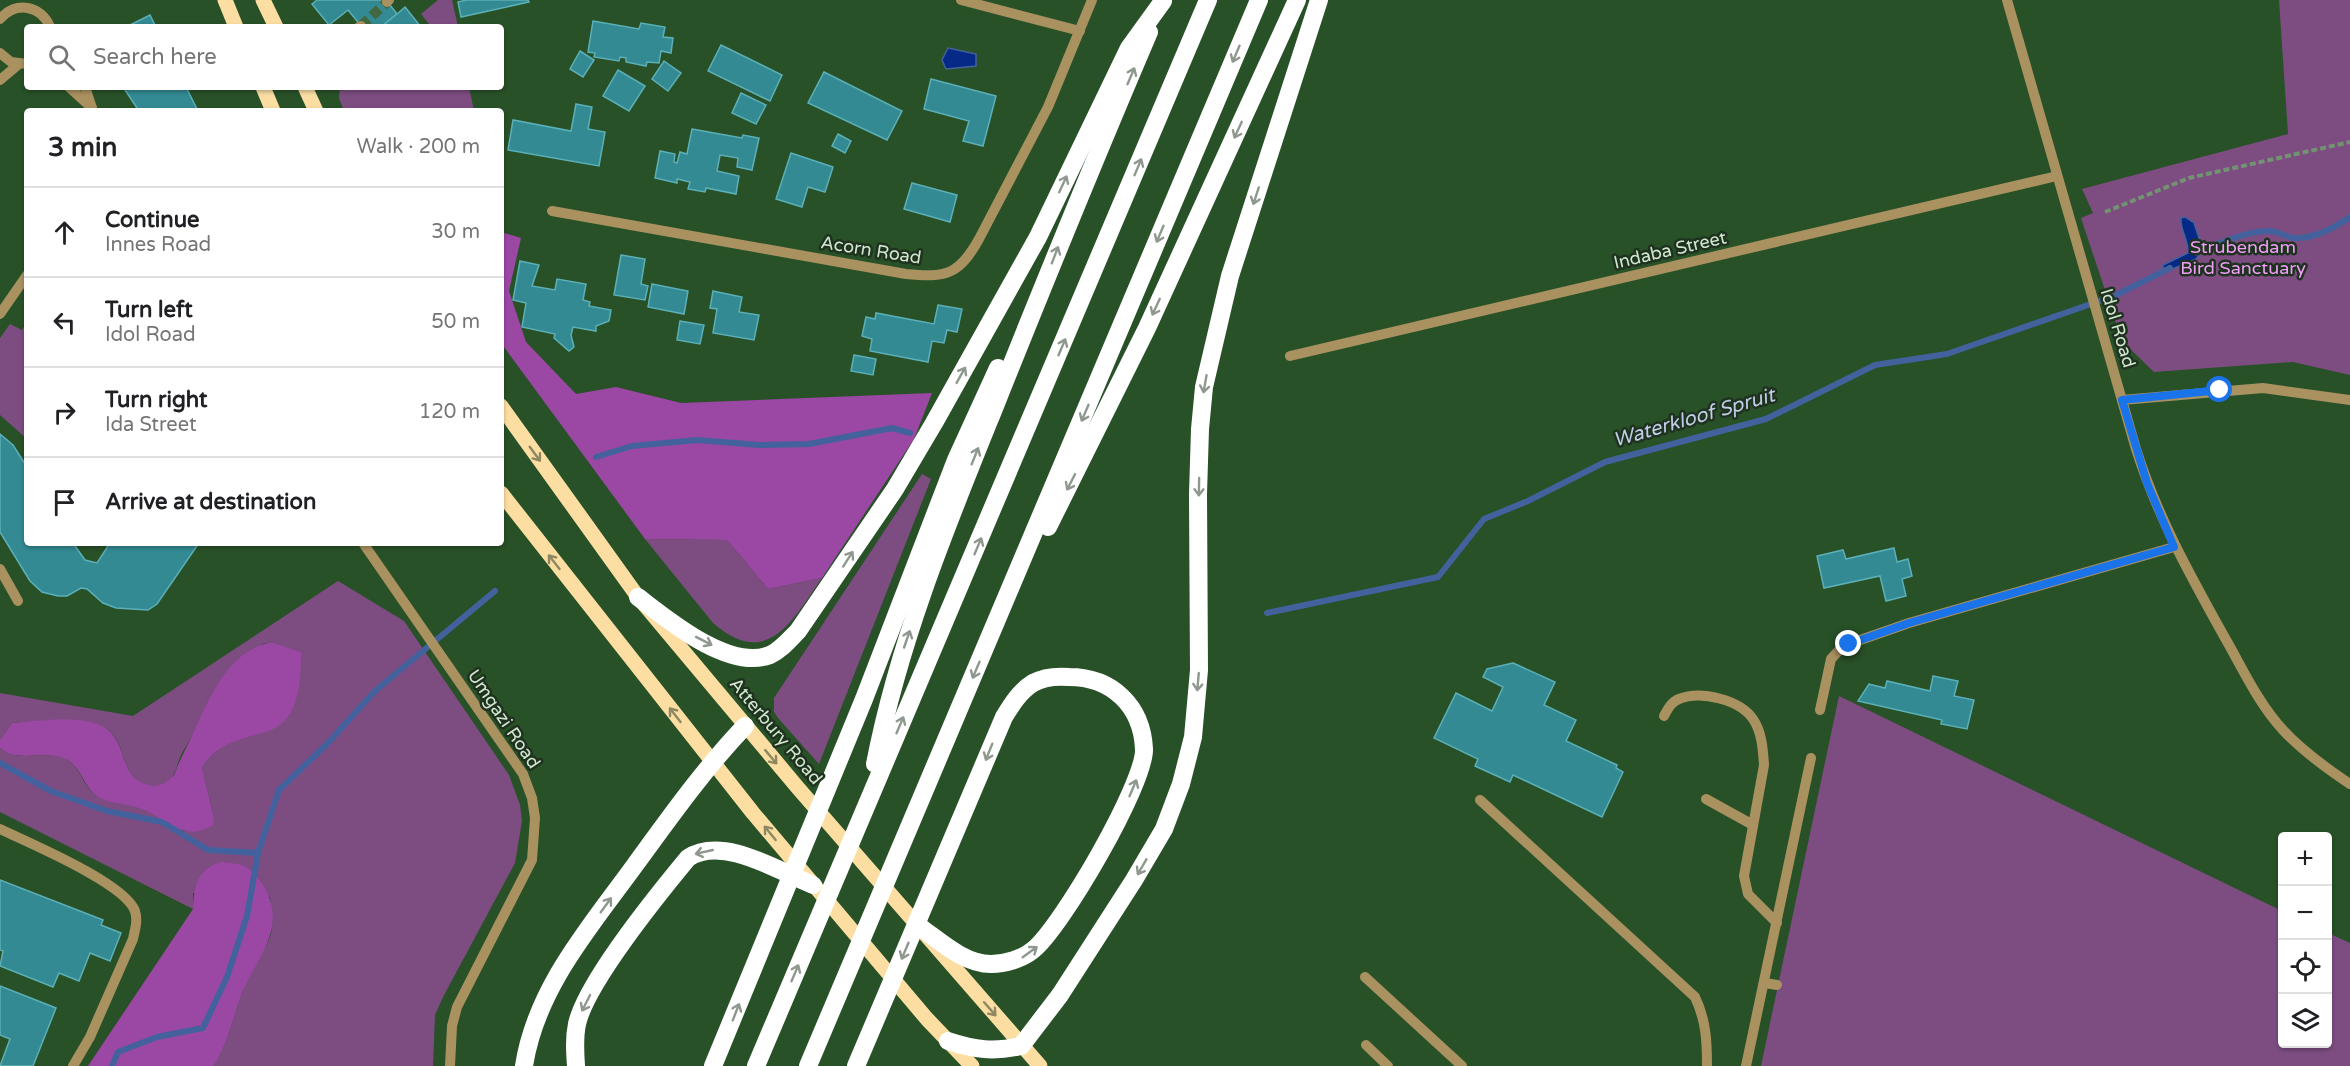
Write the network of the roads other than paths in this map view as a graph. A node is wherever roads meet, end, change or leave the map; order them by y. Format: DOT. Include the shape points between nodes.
graph roads {
  1 [pos="6,0"];
  2 [pos="39,0"];
  3 [pos="216,0"];
  4 [pos="225,0"];
  5 [pos="263,0"];
  6 [pos="961,0"];
  7 [pos="1092,0"];
  8 [pos="1208,0"];
  9 [pos="1259,0"];
  10 [pos="1297,0"];
  11 [pos="1319,0"];
  12 [pos="2007,0"];
  13 [pos="1163,1"];
  14 [pos="43,15"];
  15 [pos="1,18"];
  16 [pos="48,24"];
  17 [pos="235,24"];
  18 [pos="275,24"];
  19 [pos="1080,31"];
  20 [pos="0,52"];
  21 [pos="24,64"];
  22 [pos="0,80"];
  23 [pos="72,90"];
  24 [pos="86,90"];
  25 [pos="264,90"];
  26 [pos="306,90"];
  27 [pos="90,108"];
  28 [pos="91,108"];
  29 [pos="272,108"];
  30 [pos="315,108"];
  31 [pos="2057,176"];
  32 [pos="552,211"];
  33 [pos="24,279"];
  34 [pos="1043,285"];
  35 [pos="0,314"];
  36 [pos="1290,356"];
  37 [pos="2122,400"];
  38 [pos="2350,400"];
  39 [pos="504,410"];
  40 [pos="504,497"];
  41 [pos="365,546"];
  42 [pos="2174,547"];
  43 [pos="0,569"];
  44 [pos="638,597"];
  45 [pos="18,601"];
  46 [pos="987,646"];
  47 [pos="1820,710"];
  48 [pos="1664,716"];
  49 [pos="745,726"];
  50 [pos="1811,758"];
  51 [pos="711,761"];
  52 [pos="2350,784"];
  53 [pos="869,798"];
  54 [pos="1706,799"];
  55 [pos="1480,800"];
  56 [pos="1754,825"];
  57 [pos="0,829"];
  58 [pos="813,885"];
  59 [pos="1777,923"];
  60 [pos="920,927"];
  61 [pos="1365,977"];
  62 [pos="1765,983"];
  63 [pos="1778,985"];
  64 [pos="948,1041"];
  65 [pos="1365,1045"];
  66 [pos="1021,1046"];
  67 [pos="74,1066"];
  68 [pos="450,1066"];
  69 [pos="524,1066"];
  70 [pos="576,1066"];
  71 [pos="713,1066"];
  72 [pos="756,1066"];
  73 [pos="808,1066"];
  74 [pos="856,1066"];
  75 [pos="972,1066"];
  76 [pos="1040,1066"];
  77 [pos="1388,1066"];
  78 [pos="1462,1066"];
  79 [pos="1707,1066"];
  80 [pos="1746,1066"];
  1 -- 15 [label="street"];
  2 -- 14 [label="street"];
  3 -- 17 [label="main road"];
  4 -- 17 [label="main road"];
  5 -- 18 [label="main road"];
  6 -- 19 [label="street"];
  7 -- 19 [label="street, Acorn Road"];
  53 -- 8 [label="highway, one-way"];
  9 -- 46 [label="highway, one-way"];
  10 -- 46 [label="highway, one-way" via="1132,358"];
  11 -- 66 [label="highway, one-way" via="1230,276 1204,387 1198,495 1199,670 1193,737 1181,784 1164,829 1134,880 1060,995"];
  12 -- 31 [label="street, Idol Road"];
  34 -- 13 [label="highway, one-way"];
  44 -- 13 [label="highway, one-way" via="682,630 711,646 748,658 769,655 798,631 895,489 934,423 1038,237 1120,63"];
  14 -- 15 [label="street" via="27,7 9,11"];
  14 -- 16 [label="street"];
  19 -- 32 [label="street, Acorn Road" via="1048,107 967,260 945,274 906,274"];
  20 -- 21 [label="street"];
  21 -- 22 [label="street"];
  23 -- 27 [label="street"];
  24 -- 28 [label="street"];
  25 -- 29 [label="main road"];
  26 -- 30 [label="main road"];
  31 -- 36 [label="street, Indaba Street"];
  31 -- 37 [label="street, Idol Road"];
  33 -- 35 [label="street"];
  53 -- 34 [label="highway, one-way" via="885,718 907,641 957,500"];
  71 -- 34 [label="highway, one-way" via="864,699 956,460 1012,338"];
  37 -- 38 [label="street" via="2263,388"];
  37 -- 42 [label="street, Idol Road" via="2147,483"];
  39 -- 44 [label="main road, Atterbury Road, one-way"];
  51 -- 40 [label="main road, one-way"];
  41 -- 68 [label="street, Umgazi Road" via="523,774 532,798 532,860 457,1007"];
  42 -- 47 [label="street" via="1909,623 1843,646 1831,659"];
  42 -- 52 [label="street, Idol Road" via="2273,718 2302,749"];
  43 -- 45 [label="street"];
  44 -- 49 [label="main road, Atterbury Road"];
  46 -- 73 [label="highway, one-way"];
  48 -- 56 [label="street" via="1672,703 1690,696 1732,703 1754,720 1764,765"];
  49 -- 51 [label="highway"];
  49 -- 60 [label="main road, Atterbury Road, one-way"];
  50 -- 59 [label="street"];
  58 -- 51 [label="main road, one-way"];
  69 -- 51 [label="highway, one-way" via="542,1003 572,953"];
  72 -- 53 [label="highway, one-way"];
  54 -- 56 [label="street"];
  55 -- 79 [label="street" via="1695,997 1706,1028"];
  56 -- 59 [label="street" via="1745,887"];
  57 -- 67 [label="street" via="106,882 126,897 134,910 137,924 133,939"];
  58 -- 64 [label="main road"];
  58 -- 70 [label="highway, one-way" via="718,849 698,851 688,858 585,1003 577,1024"];
  59 -- 62 [label="street"];
  60 -- 66 [label="main road, Atterbury Road, one-way"];
  60 -- 74 [label="highway, one-way" via="974,961 991,964 1024,957 1054,926 1133,791 1144,752 1136,713 1111,687 1096,680 1054,676 1035,682 1014,702 1004,717"];
  61 -- 78 [label="street"];
  62 -- 63 [label="street"];
  62 -- 80 [label="street"];
  64 -- 66 [label="highway" via="983,1050"];
  64 -- 75 [label="main road"];
  65 -- 77 [label="street"];
  66 -- 76 [label="main road, Atterbury Road"];
}
